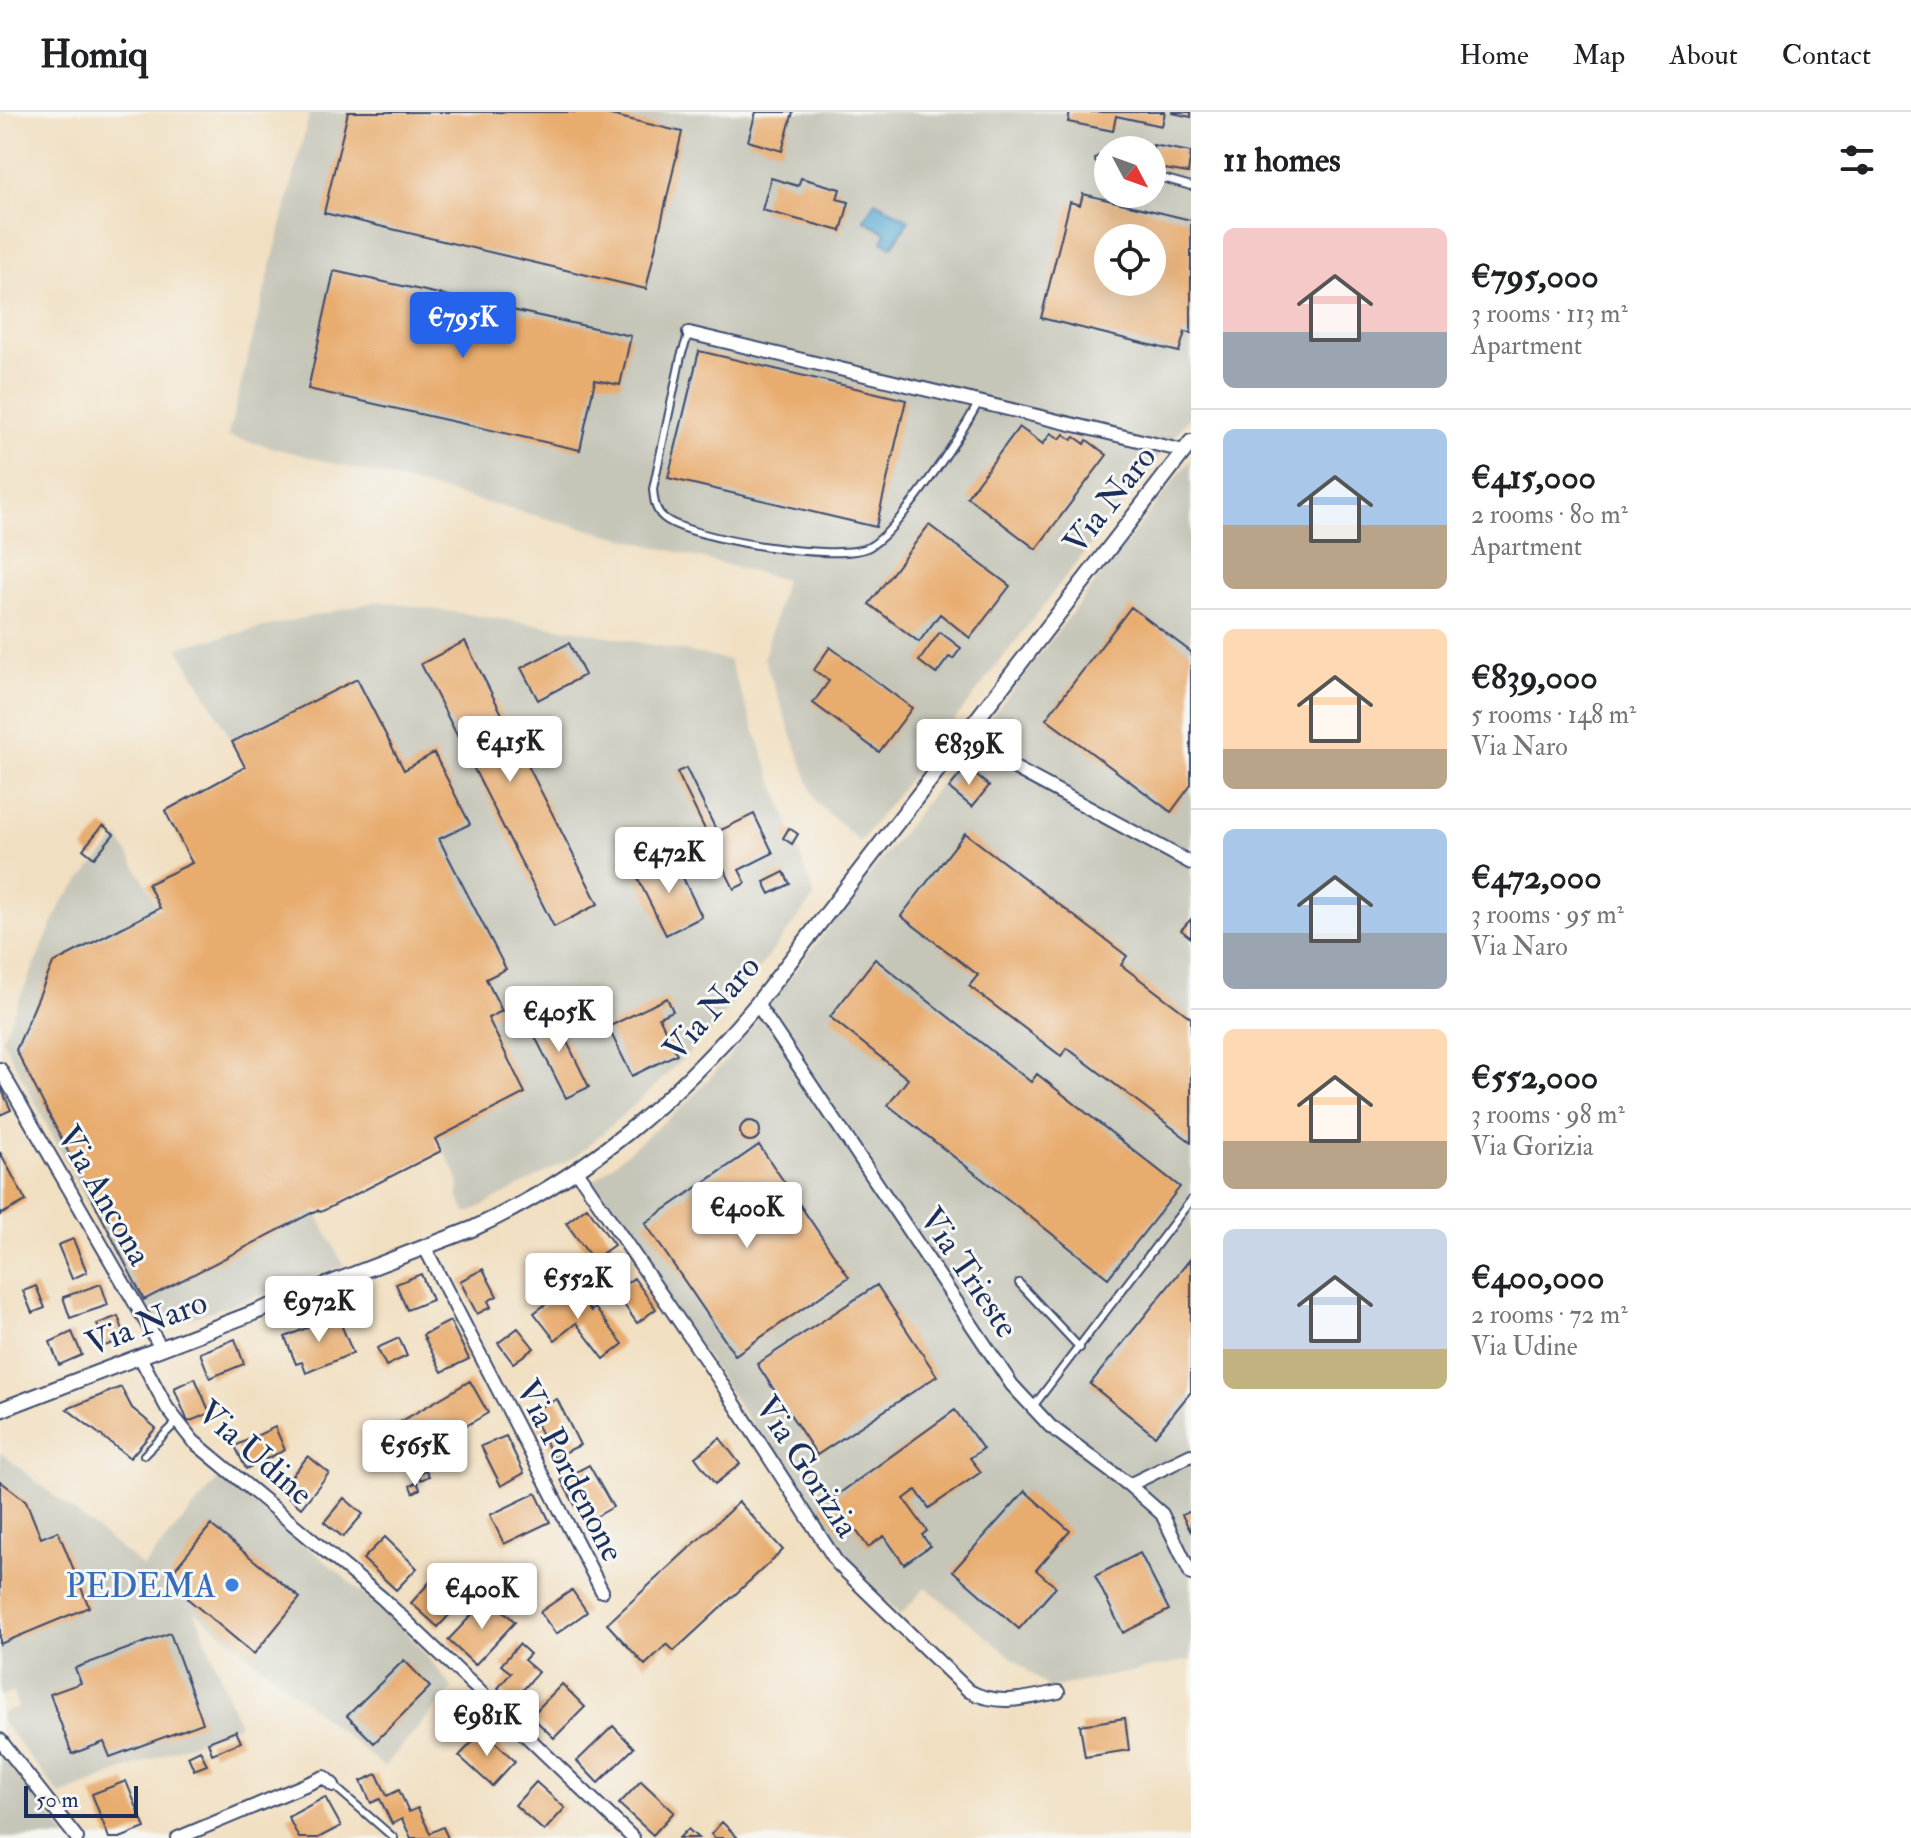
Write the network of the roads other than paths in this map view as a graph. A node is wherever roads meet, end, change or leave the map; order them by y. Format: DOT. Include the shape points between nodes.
graph roads {
  1 [pos="1166,179"];
  2 [pos="1191,186"];
  3 [pos="689,333"];
  4 [pos="979,402"];
  5 [pos="1188,446"];
  6 [pos="961,739"];
  7 [pos="1191,863"];
  8 [pos="757,1004"];
  9 [pos="0,1069"];
  10 [pos="577,1171"];
  11 [pos="1191,1200"];
  12 [pos="425,1248"];
  13 [pos="1019,1283"];
  14 [pos="161,1348"];
  15 [pos="1080,1348"];
  16 [pos="140,1357"];
  17 [pos="1032,1408"];
  18 [pos="0,1410"];
  19 [pos="177,1422"];
  20 [pos="144,1455"];
  21 [pos="1191,1455"];
  22 [pos="1129,1485"];
  23 [pos="1191,1574"];
  24 [pos="602,1591"];
  25 [pos="1058,1692"];
  26 [pos="0,1740"];
  27 [pos="333,1785"];
  28 [pos="77,1838"];
  29 [pos="178,1838"];
  30 [pos="394,1838"];
  31 [pos="633,1838"];
  1 -- 2 [label="lane"];
  3 -- 4 [label="street"];
  3 -- 4 [label="lane" via="653,489 660,515 699,532 829,554 868,548 902,518"];
  4 -- 5 [label="street"];
  5 -- 6 [label="street, Via Naro"];
  6 -- 7 [label="street"];
  6 -- 8 [label="street, Via Naro"];
  8 -- 10 [label="street, Via Naro" via="681,1088"];
  8 -- 17 [label="street, Via Trieste"];
  9 -- 14 [label="street, Via Ancona"];
  10 -- 12 [label="street, Via Naro" via="507,1213"];
  10 -- 25 [label="street, Via Gorizia" via="850,1578 969,1691 1009,1701"];
  11 -- 15 [label="lane"];
  12 -- 14 [label="street, Via Naro"];
  12 -- 24 [label="street, Via Pordenone"];
  13 -- 15 [label="lane"];
  14 -- 16 [label="street, Via Naro"];
  15 -- 17 [label="lane"];
  16 -- 18 [label="street, Via Naro"];
  16 -- 19 [label="street, Via Udine"];
  17 -- 22 [label="street, Via Trieste"];
  19 -- 20 [label="lane"];
  19 -- 31 [label="street, Via Udine" via="204,1451 382,1598"];
  21 -- 22 [label="street"];
  22 -- 23 [label="street, Via Trieste" via="1162,1514"];
  26 -- 28 [label="street"];
  27 -- 29 [label="street" via="324,1777"];
  27 -- 30 [label="lane"];
}
